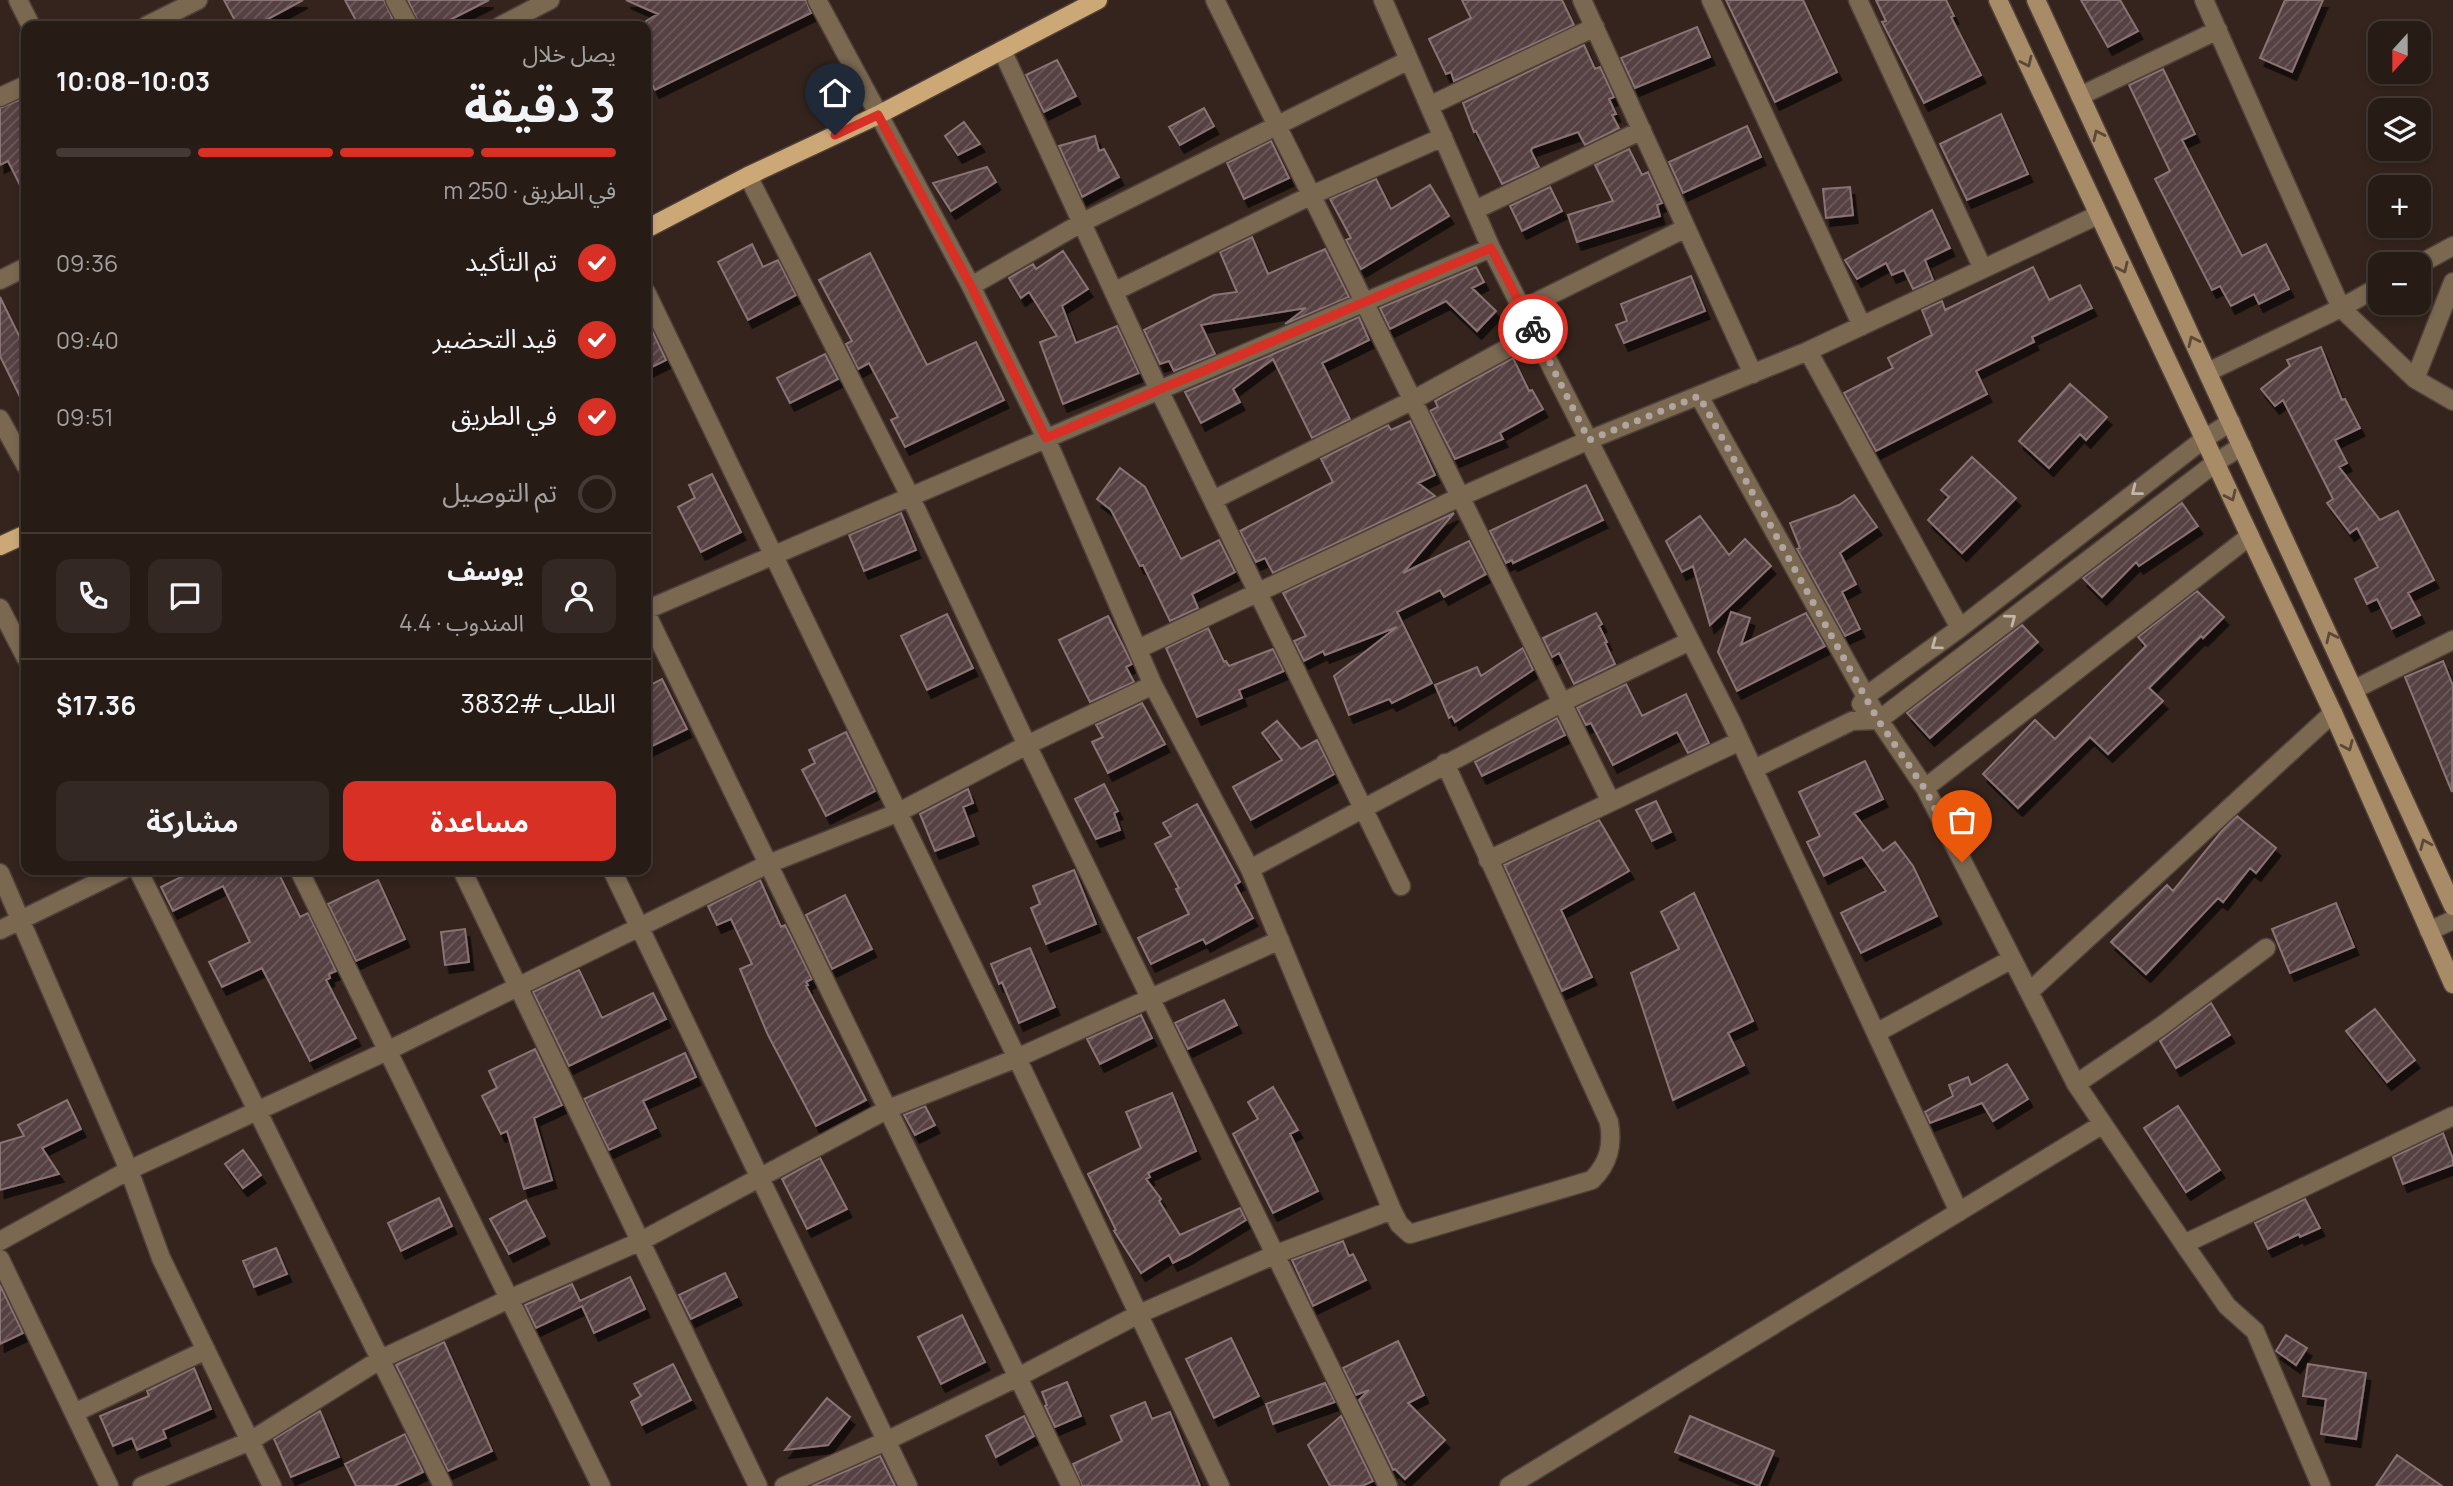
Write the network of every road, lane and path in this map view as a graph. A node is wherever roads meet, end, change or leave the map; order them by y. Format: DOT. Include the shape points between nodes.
graph roads {
  1 [pos="18,0"];
  2 [pos="198,0"];
  3 [pos="395,0"];
  4 [pos="550,0"];
  5 [pos="817,0"];
  6 [pos="1098,0"];
  7 [pos="1215,0"];
  8 [pos="1582,0"];
  9 [pos="1711,0"];
  10 [pos="1858,0"];
  11 [pos="1998,0"];
  12 [pos="2036,0"];
  13 [pos="2204,0"];
  14 [pos="1388,2"];
  15 [pos="29,21"];
  16 [pos="156,21"];
  17 [pos="406,21"];
  18 [pos="509,21"];
  19 [pos="1595,27"];
  20 [pos="2218,30"];
  21 [pos="1002,50"];
  22 [pos="1409,60"];
  23 [pos="21,87"];
  24 [pos="2080,96"];
  25 [pos="0,97"];
  26 [pos="1429,106"];
  27 [pos="878,115"];
  28 [pos="1277,125"];
  29 [pos="1642,130"];
  30 [pos="1443,137"];
  31 [pos="748,176"];
  32 [pos="1312,195"];
  33 [pos="1475,210"];
  34 [pos="2098,215"];
  35 [pos="1083,222"];
  36 [pos="651,226"];
  37 [pos="1686,228"];
  38 [pos="2453,246"];
  39 [pos="1491,248"];
  40 [pos="2431,258"];
  41 [pos="1983,269"];
  42 [pos="21,270"];
  43 [pos="0,280"];
  44 [pos="2453,282"];
  45 [pos="971,286"];
  46 [pos="1115,291"];
  47 [pos="2368,293"];
  48 [pos="651,302"];
  49 [pos="1365,302"];
  50 [pos="2341,308"];
  51 [pos="1522,309"];
  52 [pos="1862,326"];
  53 [pos="1535,333"];
  54 [pos="1808,351"];
  55 [pos="2208,372"];
  56 [pos="1754,374"];
  57 [pos="2415,379"];
  58 [pos="1159,390"];
  59 [pos="1699,396"];
  60 [pos="1413,400"];
  61 [pos="2453,401"];
  62 [pos="0,419"];
  63 [pos="2231,422"];
  64 [pos="1046,438"];
  65 [pos="2204,439"];
  66 [pos="1589,440"];
  67 [pos="2242,446"];
  68 [pos="21,457"];
  69 [pos="2215,463"];
  70 [pos="910,496"];
  71 [pos="1460,497"];
  72 [pos="1213,499"];
  73 [pos="21,536"];
  74 [pos="2250,536"];
  75 [pos="0,546"];
  76 [pos="772,555"];
  77 [pos="1258,592"];
  78 [pos="0,608"];
  79 [pos="651,609"];
  80 [pos="651,621"];
  81 [pos="1960,628"];
  82 [pos="2453,640"];
  83 [pos="1690,641"];
  84 [pos="21,648"];
  85 [pos="1138,649"];
  86 [pos="1153,685"];
  87 [pos="2355,689"];
  88 [pos="1866,696"];
  89 [pos="1563,702"];
  90 [pos="2333,713"];
  91 [pos="1878,720"];
  92 [pos="1852,721"];
  93 [pos="1740,741"];
  94 [pos="1027,745"];
  95 [pos="1445,763"];
  96 [pos="1754,769"];
  97 [pos="1925,789"];
  98 [pos="1611,802"];
  99 [pos="1363,809"];
  100 [pos="897,813"];
  101 [pos="1488,860"];
  102 [pos="768,864"];
  103 [pos="1250,869"];
  104 [pos="0,873"];
  105 [pos="112,875"];
  106 [pos="140,875"];
  107 [pos="301,875"];
  108 [pos="464,875"];
  109 [pos="614,875"];
  110 [pos="1401,886"];
  111 [pos="2453,906"];
  112 [pos="2453,920"];
  113 [pos="20,921"];
  114 [pos="639,926"];
  115 [pos="0,930"];
  116 [pos="2429,931"];
  117 [pos="1280,940"];
  118 [pos="2266,948"];
  119 [pos="2012,959"];
  120 [pos="2453,984"];
  121 [pos="518,987"];
  122 [pos="2029,992"];
  123 [pos="1151,999"];
  124 [pos="1876,1033"];
  125 [pos="387,1051"];
  126 [pos="1017,1058"];
  127 [pos="2076,1084"];
  128 [pos="257,1109"];
  129 [pos="888,1109"];
  130 [pos="2453,1116"];
  131 [pos="2103,1124"];
  132 [pos="129,1170"];
  133 [pos="760,1178"];
  134 [pos="1392,1210"];
  135 [pos="1959,1212"];
  136 [pos="0,1241"];
  137 [pos="641,1241"];
  138 [pos="2184,1244"];
  139 [pos="1274,1255"];
  140 [pos="0,1259"];
  141 [pos="509,1298"];
  142 [pos="1139,1314"];
  143 [pos="206,1349"];
  144 [pos="381,1359"];
  145 [pos="1018,1377"];
  146 [pos="74,1413"];
  147 [pos="250,1441"];
  148 [pos="886,1441"];
  149 [pos="108,1486"];
  150 [pos="142,1486"];
  151 [pos="272,1486"];
  152 [pos="443,1486"];
  153 [pos="601,1486"];
  154 [pos="758,1486"];
  155 [pos="784,1486"];
  156 [pos="908,1486"];
  157 [pos="1071,1486"];
  158 [pos="1220,1486"];
  159 [pos="1388,1486"];
  160 [pos="1509,1486"];
  161 [pos="2321,1486"];
  1 -- 15 [label="street"];
  2 -- 16 [label="street"];
  3 -- 17 [label="street"];
  4 -- 18 [label="street"];
  5 -- 27 [label="street"];
  6 -- 21 [label="main road"];
  7 -- 28 [label="street"];
  8 -- 19 [label="street"];
  9 -- 52 [label="street"];
  10 -- 41 [label="street"];
  11 -- 34 [label="main road, one-way"];
  12 -- 24 [label="main road"];
  13 -- 20 [label="street"];
  14 -- 22 [label="street"];
  19 -- 26 [label="street"];
  19 -- 29 [label="street"];
  20 -- 24 [label="street"];
  20 -- 50 [label="street"];
  21 -- 27 [label="main road"];
  21 -- 35 [label="street"];
  22 -- 26 [label="street"];
  22 -- 28 [label="street"];
  23 -- 25 [label="street"];
  55 -- 24 [label="main road, one-way"];
  26 -- 30 [label="street"];
  27 -- 31 [label="main road"];
  27 -- 45 [label="street"];
  28 -- 32 [label="street"];
  28 -- 35 [label="street"];
  29 -- 33 [label="street"];
  29 -- 37 [label="street"];
  30 -- 32 [label="street"];
  30 -- 33 [label="street"];
  31 -- 36 [label="main road"];
  31 -- 70 [label="street"];
  32 -- 46 [label="street"];
  32 -- 49 [label="street"];
  33 -- 39 [label="street"];
  34 -- 41 [label="street"];
  34 -- 65 [label="main road, one-way"];
  35 -- 45 [label="street"];
  35 -- 46 [label="street"];
  37 -- 51 [label="street"];
  37 -- 56 [label="street"];
  38 -- 40 [label="street"];
  39 -- 49 [label="street"];
  39 -- 51 [label="street"];
  41 -- 52 [label="street"];
  42 -- 43 [label="street"];
  44 -- 57 [label="street"];
  45 -- 64 [label="street"];
  46 -- 58 [label="street"];
  47 -- 50 [label="street"];
  48 -- 76 [label="street"];
  49 -- 58 [label="street"];
  49 -- 60 [label="street"];
  50 -- 55 [label="street"];
  50 -- 57 [label="street"];
  51 -- 53 [label="street"];
  52 -- 54 [label="street"];
  53 -- 60 [label="street"];
  53 -- 66 [label="street"];
  54 -- 56 [label="street"];
  54 -- 81 [label="street"];
  55 -- 63 [label="main road"];
  56 -- 59 [label="street"];
  57 -- 61 [label="street"];
  58 -- 64 [label="street"];
  58 -- 72 [label="street"];
  59 -- 66 [label="street"];
  59 -- 88 [label="street"];
  60 -- 71 [label="street"];
  60 -- 72 [label="street"];
  62 -- 68 [label="street"];
  63 -- 65 [label="street"];
  63 -- 67 [label="main road"];
  64 -- 70 [label="street"];
  64 -- 85 [label="street"];
  65 -- 69 [label="main road"];
  65 -- 81 [label="street, one-way"];
  66 -- 71 [label="street"];
  66 -- 83 [label="street"];
  67 -- 69 [label="street"];
  87 -- 67 [label="main road, one-way"];
  69 -- 74 [label="main road, one-way"];
  91 -- 69 [label="street, one-way"];
  70 -- 76 [label="street"];
  70 -- 94 [label="street"];
  71 -- 77 [label="street"];
  71 -- 89 [label="street"];
  72 -- 77 [label="street"];
  73 -- 75 [label="main road"];
  74 -- 90 [label="main road"];
  74 -- 97 [label="street"];
  76 -- 79 [label="street"];
  76 -- 100 [label="street"];
  77 -- 85 [label="street"];
  77 -- 99 [label="street"];
  78 -- 84 [label="street"];
  80 -- 102 [label="street"];
  81 -- 88 [label="street, one-way"];
  82 -- 87 [label="street"];
  83 -- 89 [label="street"];
  83 -- 93 [label="street"];
  85 -- 86 [label="street"];
  86 -- 94 [label="street"];
  86 -- 103 [label="street"];
  111 -- 87 [label="main road, one-way"];
  88 -- 91 [label="street"];
  88 -- 92 [label="street"];
  89 -- 95 [label="street"];
  89 -- 98 [label="street"];
  90 -- 116 [label="main road, one-way"];
  90 -- 122 [label="street"];
  91 -- 92 [label="street"];
  91 -- 97 [label="street"];
  92 -- 96 [label="street"];
  93 -- 96 [label="street"];
  93 -- 98 [label="street"];
  94 -- 100 [label="street"];
  94 -- 123 [label="street"];
  95 -- 99 [label="street"];
  95 -- 101 [label="street"];
  96 -- 124 [label="street"];
  97 -- 119 [label="street"];
  98 -- 101 [label="street"];
  99 -- 103 [label="street"];
  99 -- 110 [label="street"];
  100 -- 102 [label="street"];
  100 -- 126 [label="street"];
  101 -- 134 [label="street" via="1609,1122 1608,1156 1592,1180 1413,1234"];
  102 -- 114 [label="street"];
  102 -- 129 [label="street"];
  103 -- 117 [label="street"];
  104 -- 113 [label="street"];
  105 -- 113 [label="street"];
  106 -- 128 [label="street"];
  107 -- 125 [label="street"];
  108 -- 121 [label="street"];
  109 -- 114 [label="street"];
  112 -- 116 [label="street"];
  113 -- 115 [label="street"];
  113 -- 132 [label="street"];
  114 -- 121 [label="street"];
  114 -- 133 [label="street"];
  116 -- 120 [label="main road"];
  117 -- 123 [label="street"];
  117 -- 134 [label="street"];
  118 -- 127 [label="street"];
  119 -- 122 [label="street"];
  119 -- 124 [label="street"];
  121 -- 125 [label="street"];
  121 -- 137 [label="street"];
  122 -- 127 [label="street"];
  123 -- 126 [label="street"];
  123 -- 139 [label="street"];
  124 -- 135 [label="street"];
  125 -- 128 [label="street"];
  125 -- 141 [label="street"];
  126 -- 129 [label="street"];
  126 -- 142 [label="street"];
  127 -- 131 [label="street"];
  128 -- 132 [label="street"];
  128 -- 144 [label="street"];
  129 -- 133 [label="street"];
  129 -- 145 [label="street"];
  130 -- 138 [label="street"];
  131 -- 135 [label="street"];
  131 -- 138 [label="street"];
  132 -- 136 [label="street"];
  132 -- 143 [label="street" via="161,1258"];
  133 -- 137 [label="street"];
  133 -- 148 [label="street"];
  134 -- 139 [label="street"];
  135 -- 160 [label="street"];
  137 -- 141 [label="street"];
  137 -- 154 [label="street"];
  138 -- 161 [label="street" via="2227,1306 2255,1331"];
  139 -- 142 [label="street"];
  139 -- 159 [label="street"];
  140 -- 146 [label="street"];
  141 -- 144 [label="street"];
  141 -- 153 [label="street"];
  142 -- 145 [label="street"];
  142 -- 158 [label="street"];
  143 -- 146 [label="street"];
  143 -- 147 [label="street"];
  144 -- 147 [label="street"];
  144 -- 152 [label="street"];
  145 -- 148 [label="street"];
  145 -- 157 [label="street"];
  146 -- 149 [label="street"];
  147 -- 150 [label="street"];
  147 -- 151 [label="street"];
  148 -- 155 [label="street"];
  148 -- 156 [label="street"];
}
